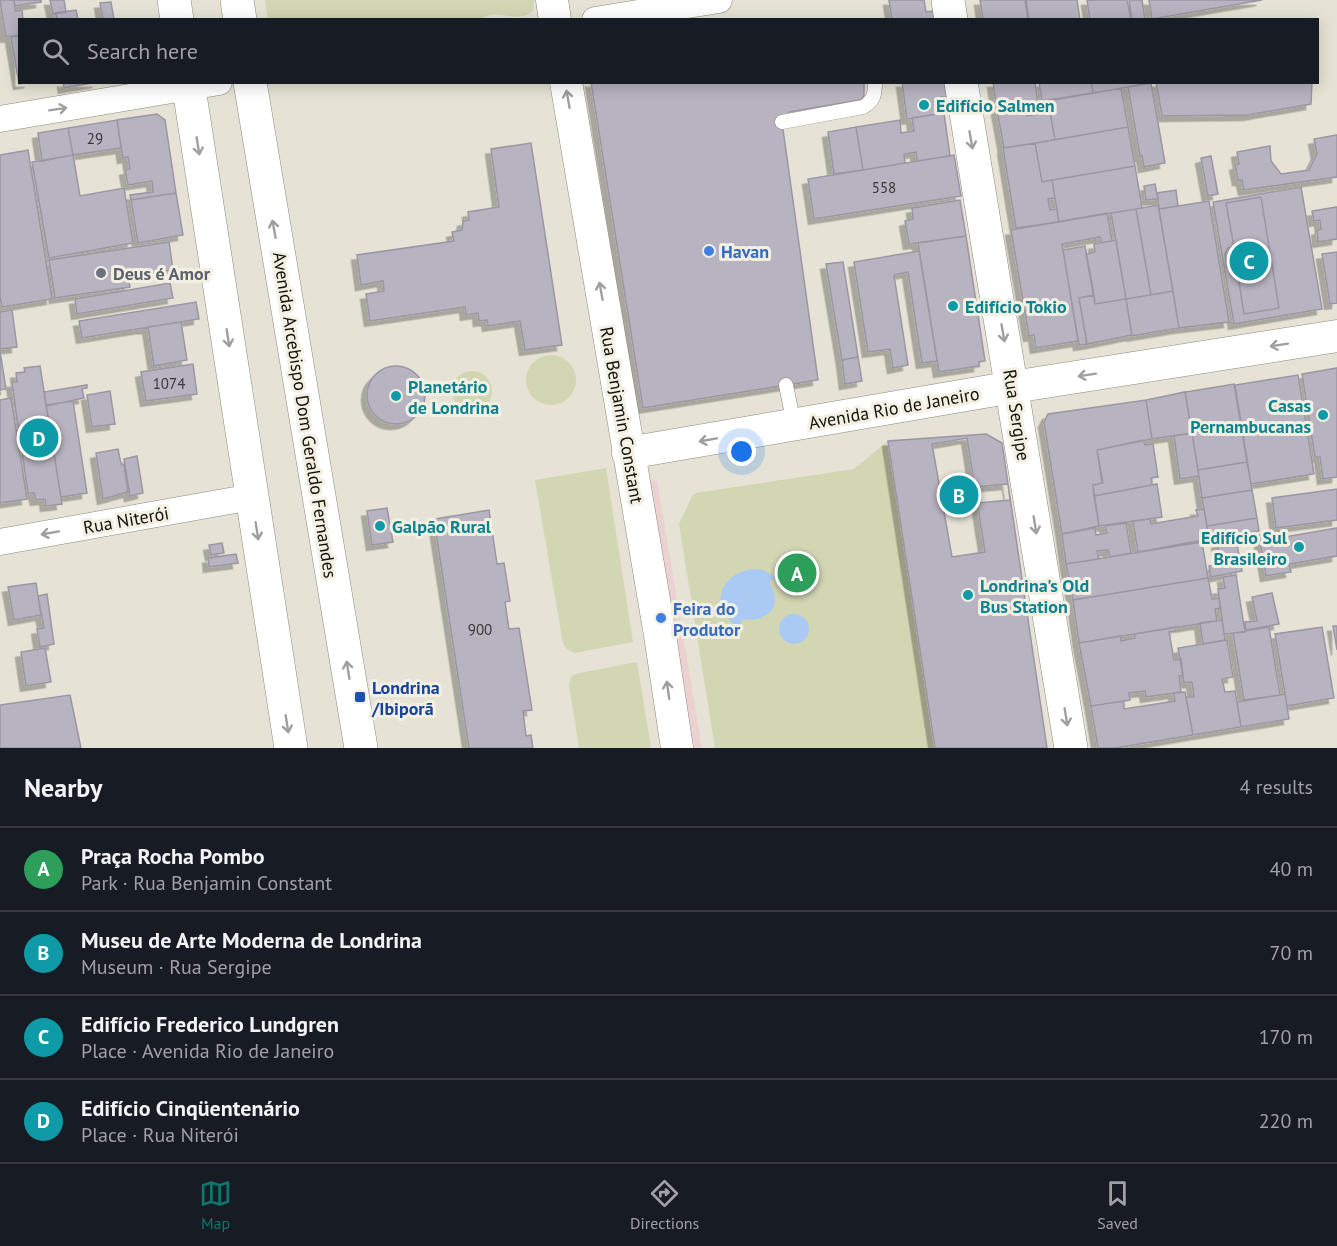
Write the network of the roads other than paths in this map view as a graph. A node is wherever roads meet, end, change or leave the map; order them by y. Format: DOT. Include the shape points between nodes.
graph roads {
  1 [pos="174,0"];
  2 [pos="237,0"];
  3 [pos="552,0"];
  4 [pos="719,0"];
  5 [pos="948,0"];
  6 [pos="177,18"];
  7 [pos="240,18"];
  8 [pos="555,18"];
  9 [pos="607,18"];
  10 [pos="951,18"];
  11 [pos="198,84"];
  12 [pos="250,84"];
  13 [pos="566,84"];
  14 [pos="875,84"];
  15 [pos="962,84"];
  16 [pos="0,118"];
  17 [pos="782,122"];
  18 [pos="1337,336"];
  19 [pos="786,385"];
  20 [pos="1012,387"];
  21 [pos="794,425"];
  22 [pos="628,453"];
  23 [pos="252,497"];
  24 [pos="0,542"];
  25 [pos="291,748"];
  26 [pos="361,748"];
  27 [pos="677,748"];
  28 [pos="1071,748"];
  1 -- 6 [label="main road"];
  2 -- 7 [label="main road"];
  3 -- 8 [label="street"];
  4 -- 9 [label="street"];
  5 -- 10 [label="main road"];
  16 -- 11 [label="street, one-way"];
  11 -- 23 [label="main road, one-way"];
  26 -- 12 [label="main road, Avenida Arcebispo Dom Geraldo Fernandes, one-way"];
  22 -- 13 [label="street, Rua Benjamin Constant, one-way"];
  14 -- 17 [label="lane" via="875,94 863,107"];
  15 -- 20 [label="main road, Rua Sergipe, one-way"];
  18 -- 20 [label="street, Avenida Rio de Janeiro, one-way"];
  19 -- 21 [label="lane"];
  20 -- 21 [label="street, Avenida Rio de Janeiro"];
  20 -- 28 [label="main road, Rua Sergipe, one-way"];
  21 -- 22 [label="street, Avenida Rio de Janeiro, one-way"];
  27 -- 22 [label="street, Rua Benjamin Constant, one-way"];
  23 -- 24 [label="street, Rua Niterói, one-way"];
  23 -- 25 [label="main road, one-way"];
}
